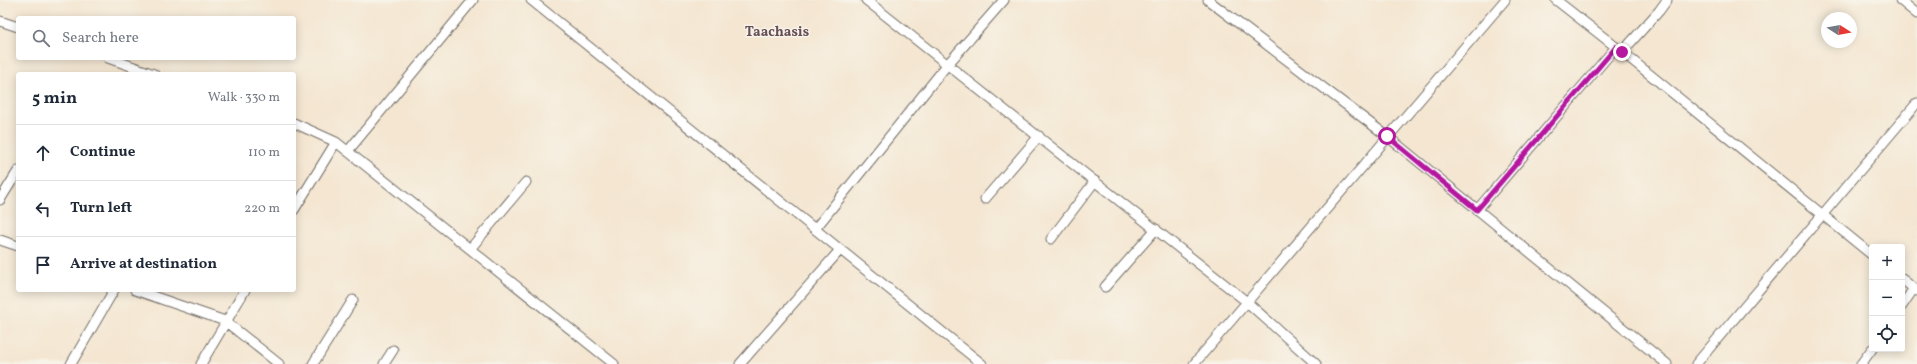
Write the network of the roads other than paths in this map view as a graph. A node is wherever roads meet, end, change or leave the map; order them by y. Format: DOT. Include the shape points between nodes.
graph roads {
  1 [pos="473,0"];
  2 [pos="531,0"];
  3 [pos="866,0"];
  4 [pos="1004,0"];
  5 [pos="1208,0"];
  6 [pos="1505,0"];
  7 [pos="1556,0"];
  8 [pos="1667,0"];
  9 [pos="1900,0"];
  10 [pos="1917,14"];
  11 [pos="0,21"];
  12 [pos="16,26"];
  13 [pos="1619,49"];
  14 [pos="114,60"];
  15 [pos="947,65"];
  16 [pos="148,72"];
  17 [pos="1917,103"];
  18 [pos="296,124"];
  19 [pos="1040,136"];
  20 [pos="1387,136"];
  21 [pos="336,142"];
  22 [pos="348,151"];
  23 [pos="16,174"];
  24 [pos="1095,181"];
  25 [pos="526,182"];
  26 [pos="985,199"];
  27 [pos="0,200"];
  28 [pos="296,207"];
  29 [pos="1477,210"];
  30 [pos="1822,216"];
  31 [pos="816,229"];
  32 [pos="1156,229"];
  33 [pos="1051,239"];
  34 [pos="0,240"];
  35 [pos="16,245"];
  36 [pos="470,249"];
  37 [pos="840,250"];
  38 [pos="1869,253"];
  39 [pos="1903,280"];
  40 [pos="1105,287"];
  41 [pos="1915,290"];
  42 [pos="113,292"];
  43 [pos="141,292"];
  44 [pos="244,292"];
  45 [pos="353,300"];
  46 [pos="1248,302"];
  47 [pos="1905,302"];
  48 [pos="226,321"];
  49 [pos="393,350"];
  50 [pos="1870,352"];
  51 [pos="1200,362"];
  52 [pos="71,364"];
  53 [pos="201,364"];
  54 [pos="279,364"];
  55 [pos="313,364"];
  56 [pos="384,364"];
  57 [pos="614,364"];
  58 [pos="740,364"];
  59 [pos="982,364"];
  60 [pos="1316,364"];
  61 [pos="1667,364"];
  62 [pos="1696,364"];
  63 [pos="1861,364"];
  1 -- 22 [label="street"];
  2 -- 31 [label="street"];
  3 -- 15 [label="street"];
  4 -- 15 [label="street"];
  5 -- 20 [label="street"];
  6 -- 20 [label="street"];
  7 -- 13 [label="street"];
  8 -- 13 [label="street"];
  9 -- 10 [label="street"];
  11 -- 12 [label="street"];
  13 -- 29 [label="street"];
  13 -- 30 [label="street"];
  14 -- 16 [label="street"];
  15 -- 19 [label="street"];
  15 -- 31 [label="street"];
  17 -- 30 [label="street"];
  18 -- 21 [label="street"];
  19 -- 24 [label="street"];
  19 -- 26 [label="street"];
  20 -- 29 [label="street"];
  20 -- 46 [label="street"];
  21 -- 22 [label="street"];
  21 -- 28 [label="street"];
  22 -- 36 [label="street"];
  23 -- 27 [label="street"];
  24 -- 32 [label="street"];
  24 -- 33 [label="street"];
  25 -- 36 [label="street"];
  29 -- 61 [label="street"];
  30 -- 38 [label="street"];
  30 -- 62 [label="street"];
  31 -- 37 [label="street"];
  32 -- 40 [label="street"];
  32 -- 46 [label="street"];
  34 -- 35 [label="street"];
  36 -- 57 [label="street"];
  37 -- 58 [label="street"];
  37 -- 59 [label="street"];
  39 -- 41 [label="street"];
  41 -- 47 [label="street"];
  42 -- 52 [label="street"];
  43 -- 48 [label="street"];
  44 -- 48 [label="street"];
  45 -- 55 [label="street"];
  46 -- 51 [label="street"];
  46 -- 60 [label="street"];
  48 -- 53 [label="street"];
  48 -- 54 [label="street"];
  49 -- 56 [label="street"];
  50 -- 63 [label="street"];
}
